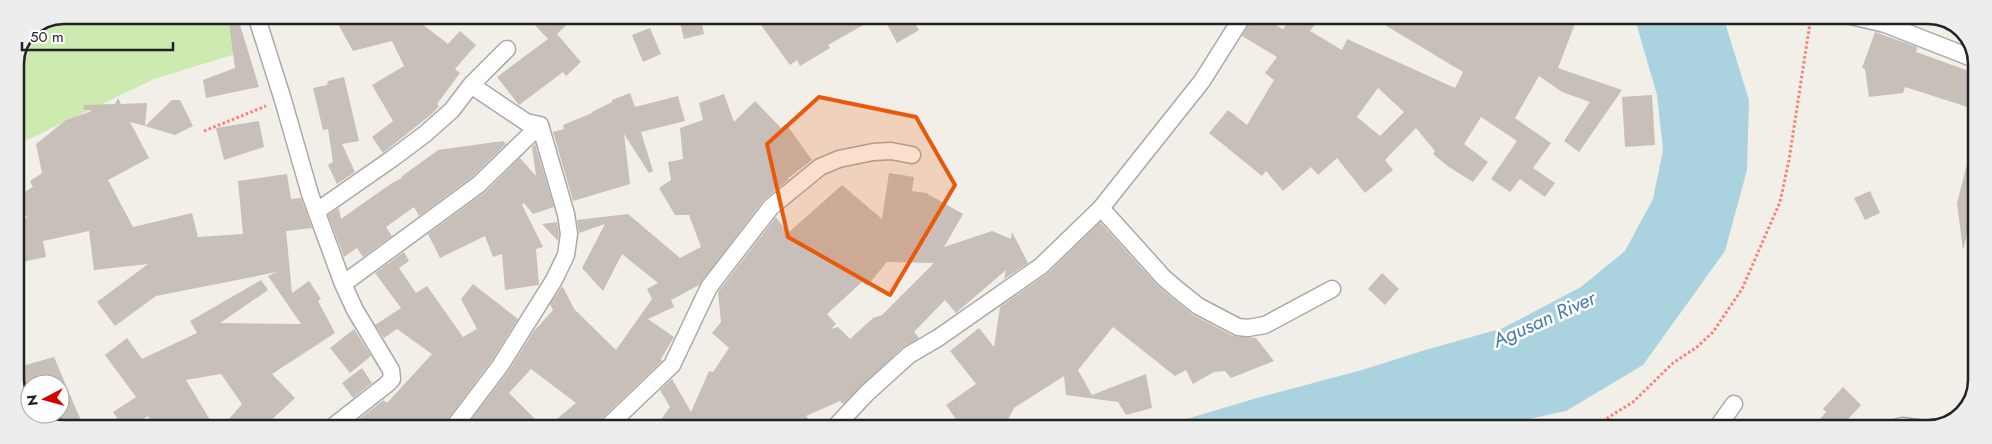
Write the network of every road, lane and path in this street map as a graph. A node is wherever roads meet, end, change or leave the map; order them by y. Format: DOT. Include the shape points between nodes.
graph roads {
  1 [pos="259,24"];
  2 [pos="1238,24"];
  3 [pos="1810,24"];
  4 [pos="1895,24"];
  5 [pos="507,49"];
  6 [pos="1967,56"];
  7 [pos="471,85"];
  8 [pos="284,100"];
  9 [pos="540,125"];
  10 [pos="204,131"];
  11 [pos="912,155"];
  12 [pos="1101,208"];
  13 [pos="317,211"];
  14 [pos="343,284"];
  15 [pos="1332,289"];
  16 [pos="1734,404"];
  17 [pos="341,420"];
  18 [pos="459,420"];
  19 [pos="614,420"];
  20 [pos="842,420"];
  21 [pos="1606,420"];
  22 [pos="1722,420"];
  1 -- 8 [label="street"];
  2 -- 12 [label="street" via="1202,81"];
  3 -- 21 [label="path" via="1780,202 1742,290 1697,347 1673,363 1633,402"];
  4 -- 6 [label="street"];
  5 -- 7 [label="street"];
  7 -- 9 [label="street" via="526,122"];
  7 -- 13 [label="street" via="452,110 425,134"];
  8 -- 10 [label="path"];
  8 -- 13 [label="street"];
  9 -- 14 [label="street" via="478,186"];
  9 -- 18 [label="street" via="566,214 569,234 566,255 500,366"];
  11 -- 19 [label="street" via="874,152 839,159 820,167 771,207 709,287 672,365"];
  12 -- 15 [label="street" via="1164,278 1198,306 1238,327 1265,325"];
  12 -- 20 [label="street" via="1042,266 909,355"];
  13 -- 14 [label="street"];
  14 -- 17 [label="street" via="354,310 386,358 392,379"];
  16 -- 22 [label="street"];
}
